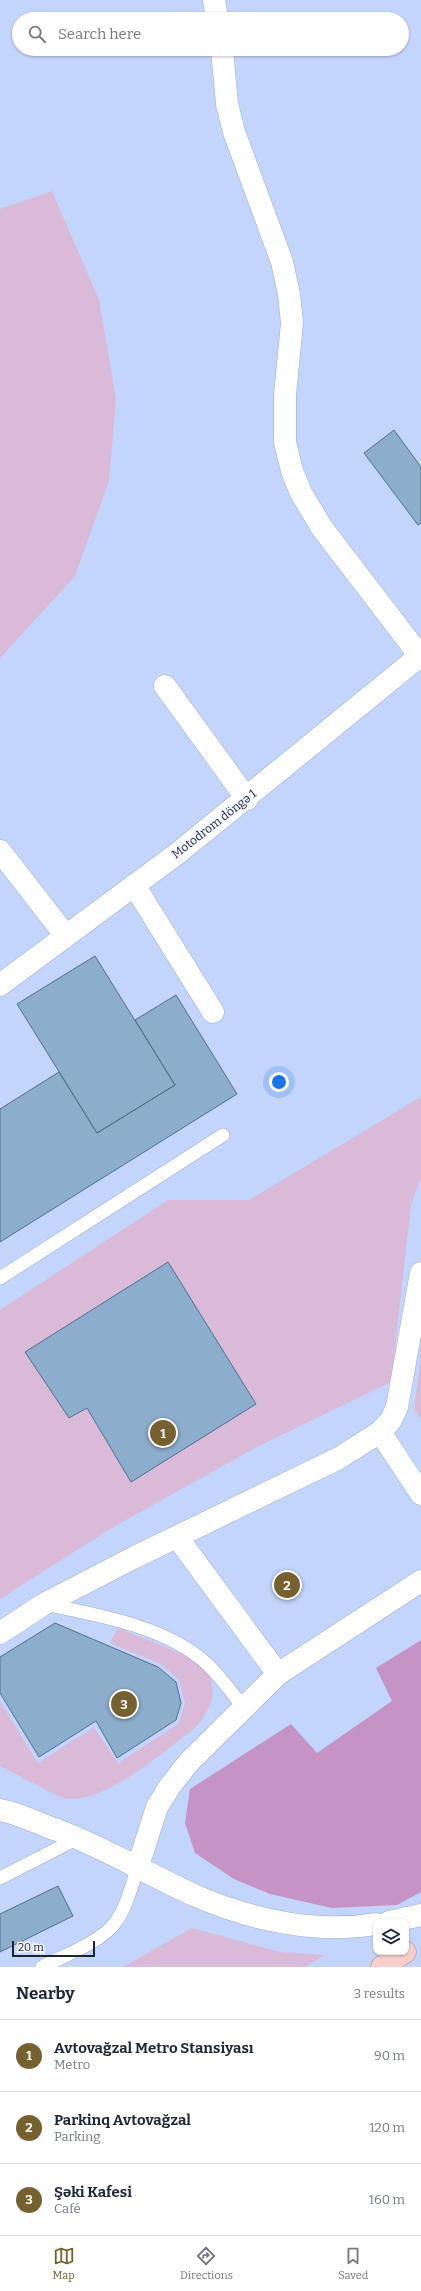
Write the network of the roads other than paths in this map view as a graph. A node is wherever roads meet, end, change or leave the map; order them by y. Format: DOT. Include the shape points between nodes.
graph roads {
  1 [pos="214,0"];
  2 [pos="216,12"];
  3 [pos="223,56"];
  4 [pos="421,656"];
  5 [pos="165,686"];
  6 [pos="247,799"];
  7 [pos="0,851"];
  8 [pos="134,885"];
  9 [pos="66,936"];
  10 [pos="0,984"];
  11 [pos="213,1012"];
  12 [pos="223,1135"];
  13 [pos="421,1273"];
  14 [pos="0,1278"];
  15 [pos="380,1432"];
  16 [pos="421,1494"];
  17 [pos="177,1537"];
  18 [pos="421,1581"];
  19 [pos="44,1604"];
  20 [pos="0,1632"];
  21 [pos="278,1674"];
  22 [pos="244,1708"];
  23 [pos="0,1810"];
  24 [pos="78,1838"];
  25 [pos="138,1866"];
  26 [pos="0,1878"];
  27 [pos="421,1914"];
  28 [pos="401,1919"];
  29 [pos="373,1924"];
  30 [pos="421,1942"];
  31 [pos="409,1950"];
  32 [pos="401,1955"];
  33 [pos="42,1967"];
  34 [pos="382,1967"];
  1 -- 2 [label="street"];
  3 -- 4 [label="street" via="227,104 234,132 282,262 289,294 292,323 285,395 285,442 292,471 300,492 322,528"];
  4 -- 6 [label="street, Motodrom döngə 1"];
  5 -- 6 [label="street"];
  6 -- 8 [label="street, Motodrom döngə 1"];
  7 -- 9 [label="street"];
  8 -- 9 [label="street, Motodrom döngə 1"];
  8 -- 11 [label="street"];
  9 -- 10 [label="street, Motodrom döngə 1"];
  12 -- 14 [label="lane"];
  13 -- 15 [label="street" via="397,1407 391,1420"];
  15 -- 16 [label="street"];
  15 -- 17 [label="street" via="339,1458"];
  17 -- 19 [label="street"];
  17 -- 21 [label="street"];
  18 -- 21 [label="street"];
  19 -- 20 [label="street"];
  19 -- 22 [label="lane" via="104,1616 183,1646 207,1664"];
  21 -- 22 [label="street"];
  22 -- 25 [label="street" via="189,1762 170,1786 157,1807"];
  23 -- 24 [label="street"];
  24 -- 25 [label="street"];
  24 -- 26 [label="lane"];
  25 -- 29 [label="street" via="196,1896 239,1912 321,1927 352,1928"];
  25 -- 33 [label="lane" via="126,1903 114,1924 94,1940"];
  27 -- 28 [label="street"];
  30 -- 31 [label="highway"];
  32 -- 34 [label="highway"];
}
